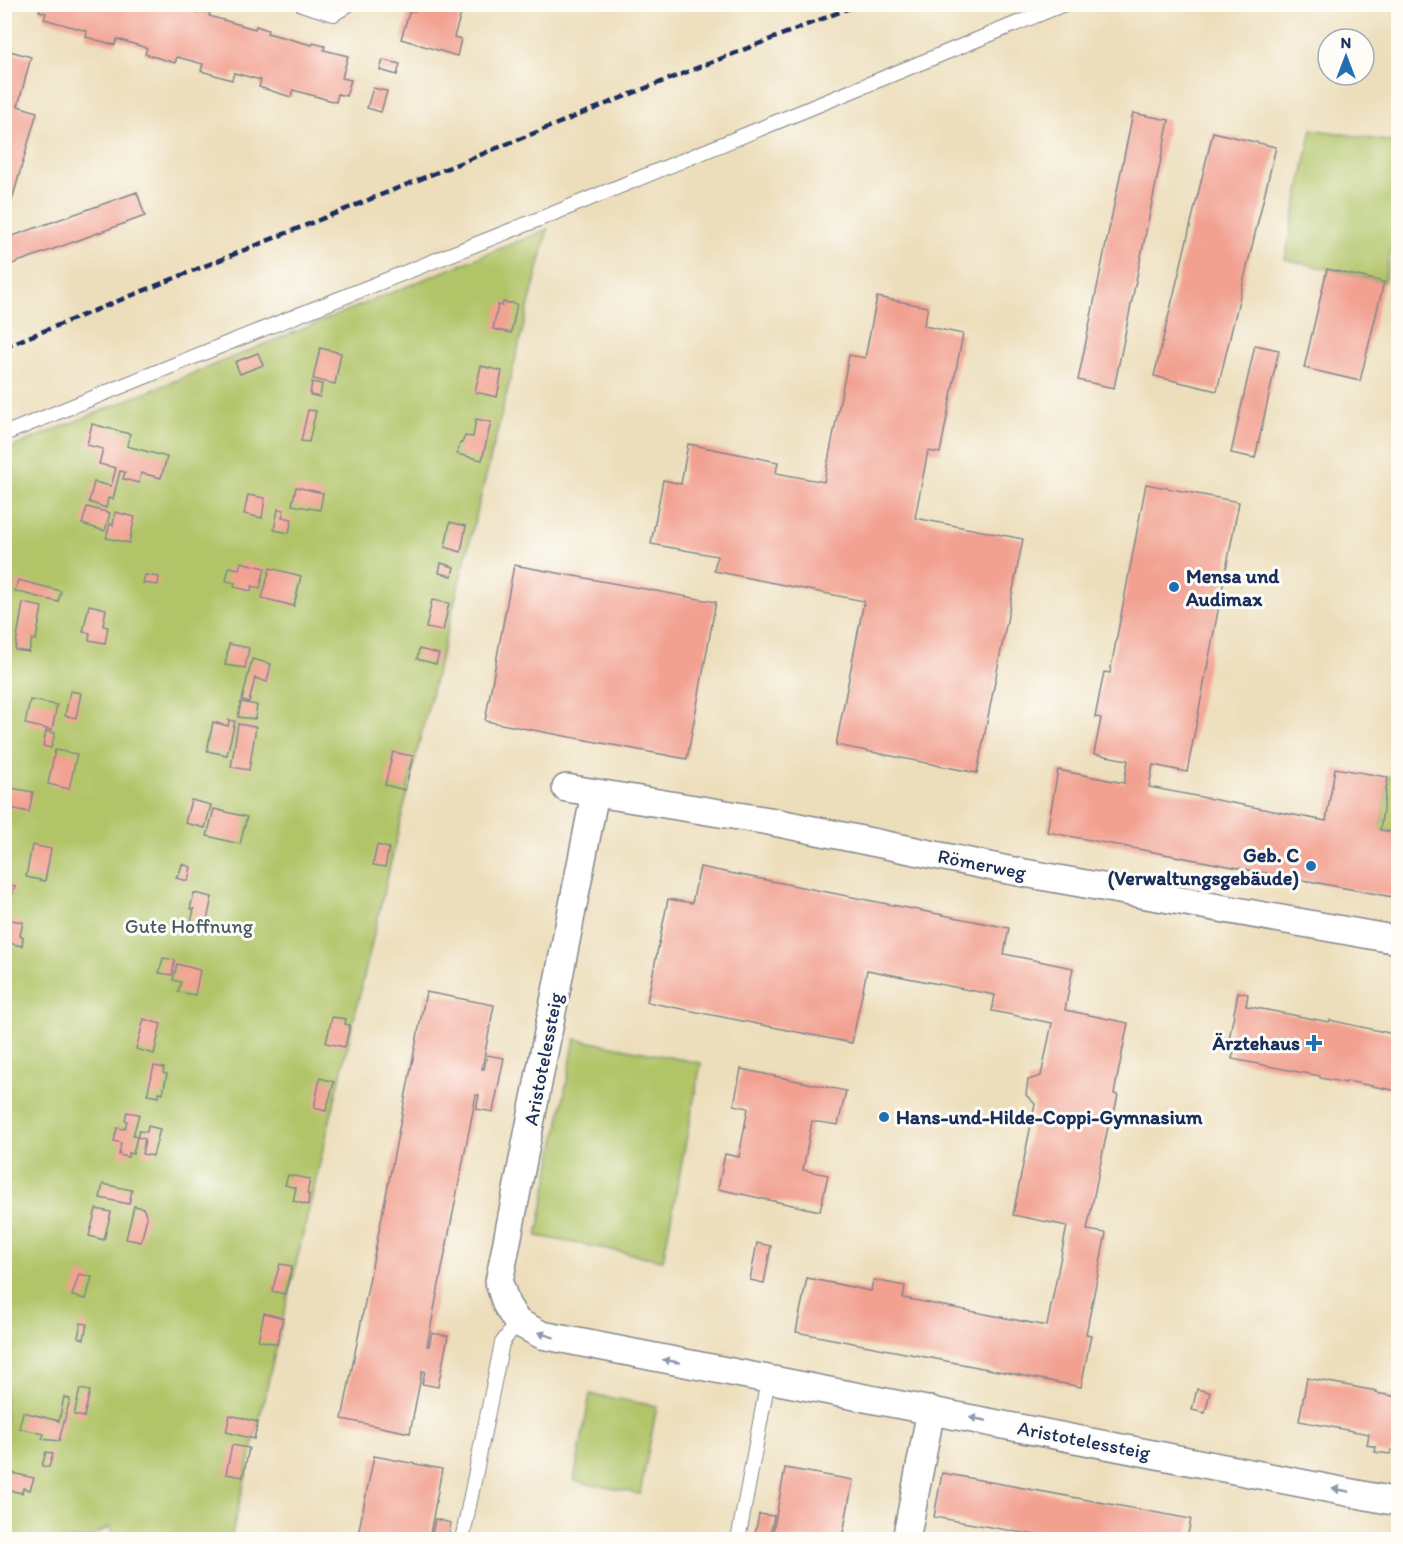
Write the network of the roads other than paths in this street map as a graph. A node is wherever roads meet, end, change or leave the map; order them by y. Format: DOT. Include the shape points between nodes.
graph roads {
  1 [pos="301,4"];
  2 [pos="349,4"];
  3 [pos="1064,4"];
  4 [pos="4,434"];
  5 [pos="566,788"];
  6 [pos="595,793"];
  7 [pos="1398,940"];
  8 [pos="517,1322"];
  9 [pos="768,1380"];
  10 [pos="931,1410"];
  11 [pos="1398,1502"];
  12 [pos="462,1539"];
  13 [pos="738,1539"];
  14 [pos="906,1539"];
  1 -- 2 [label="lane" via="334,14"];
  3 -- 4 [label="lane"];
  5 -- 6 [label="street, Römerweg"];
  6 -- 7 [label="street, Römerweg" via="769,821 1008,870"];
  6 -- 8 [label="street, Aristotelessteig" via="499,1282"];
  9 -- 8 [label="street, Aristotelessteig, one-way" via="542,1335"];
  8 -- 12 [label="lane" via="502,1343"];
  9 -- 10 [label="street, Aristotelessteig"];
  9 -- 13 [label="lane"];
  11 -- 10 [label="street, Aristotelessteig, one-way"];
  10 -- 14 [label="street"];
}
